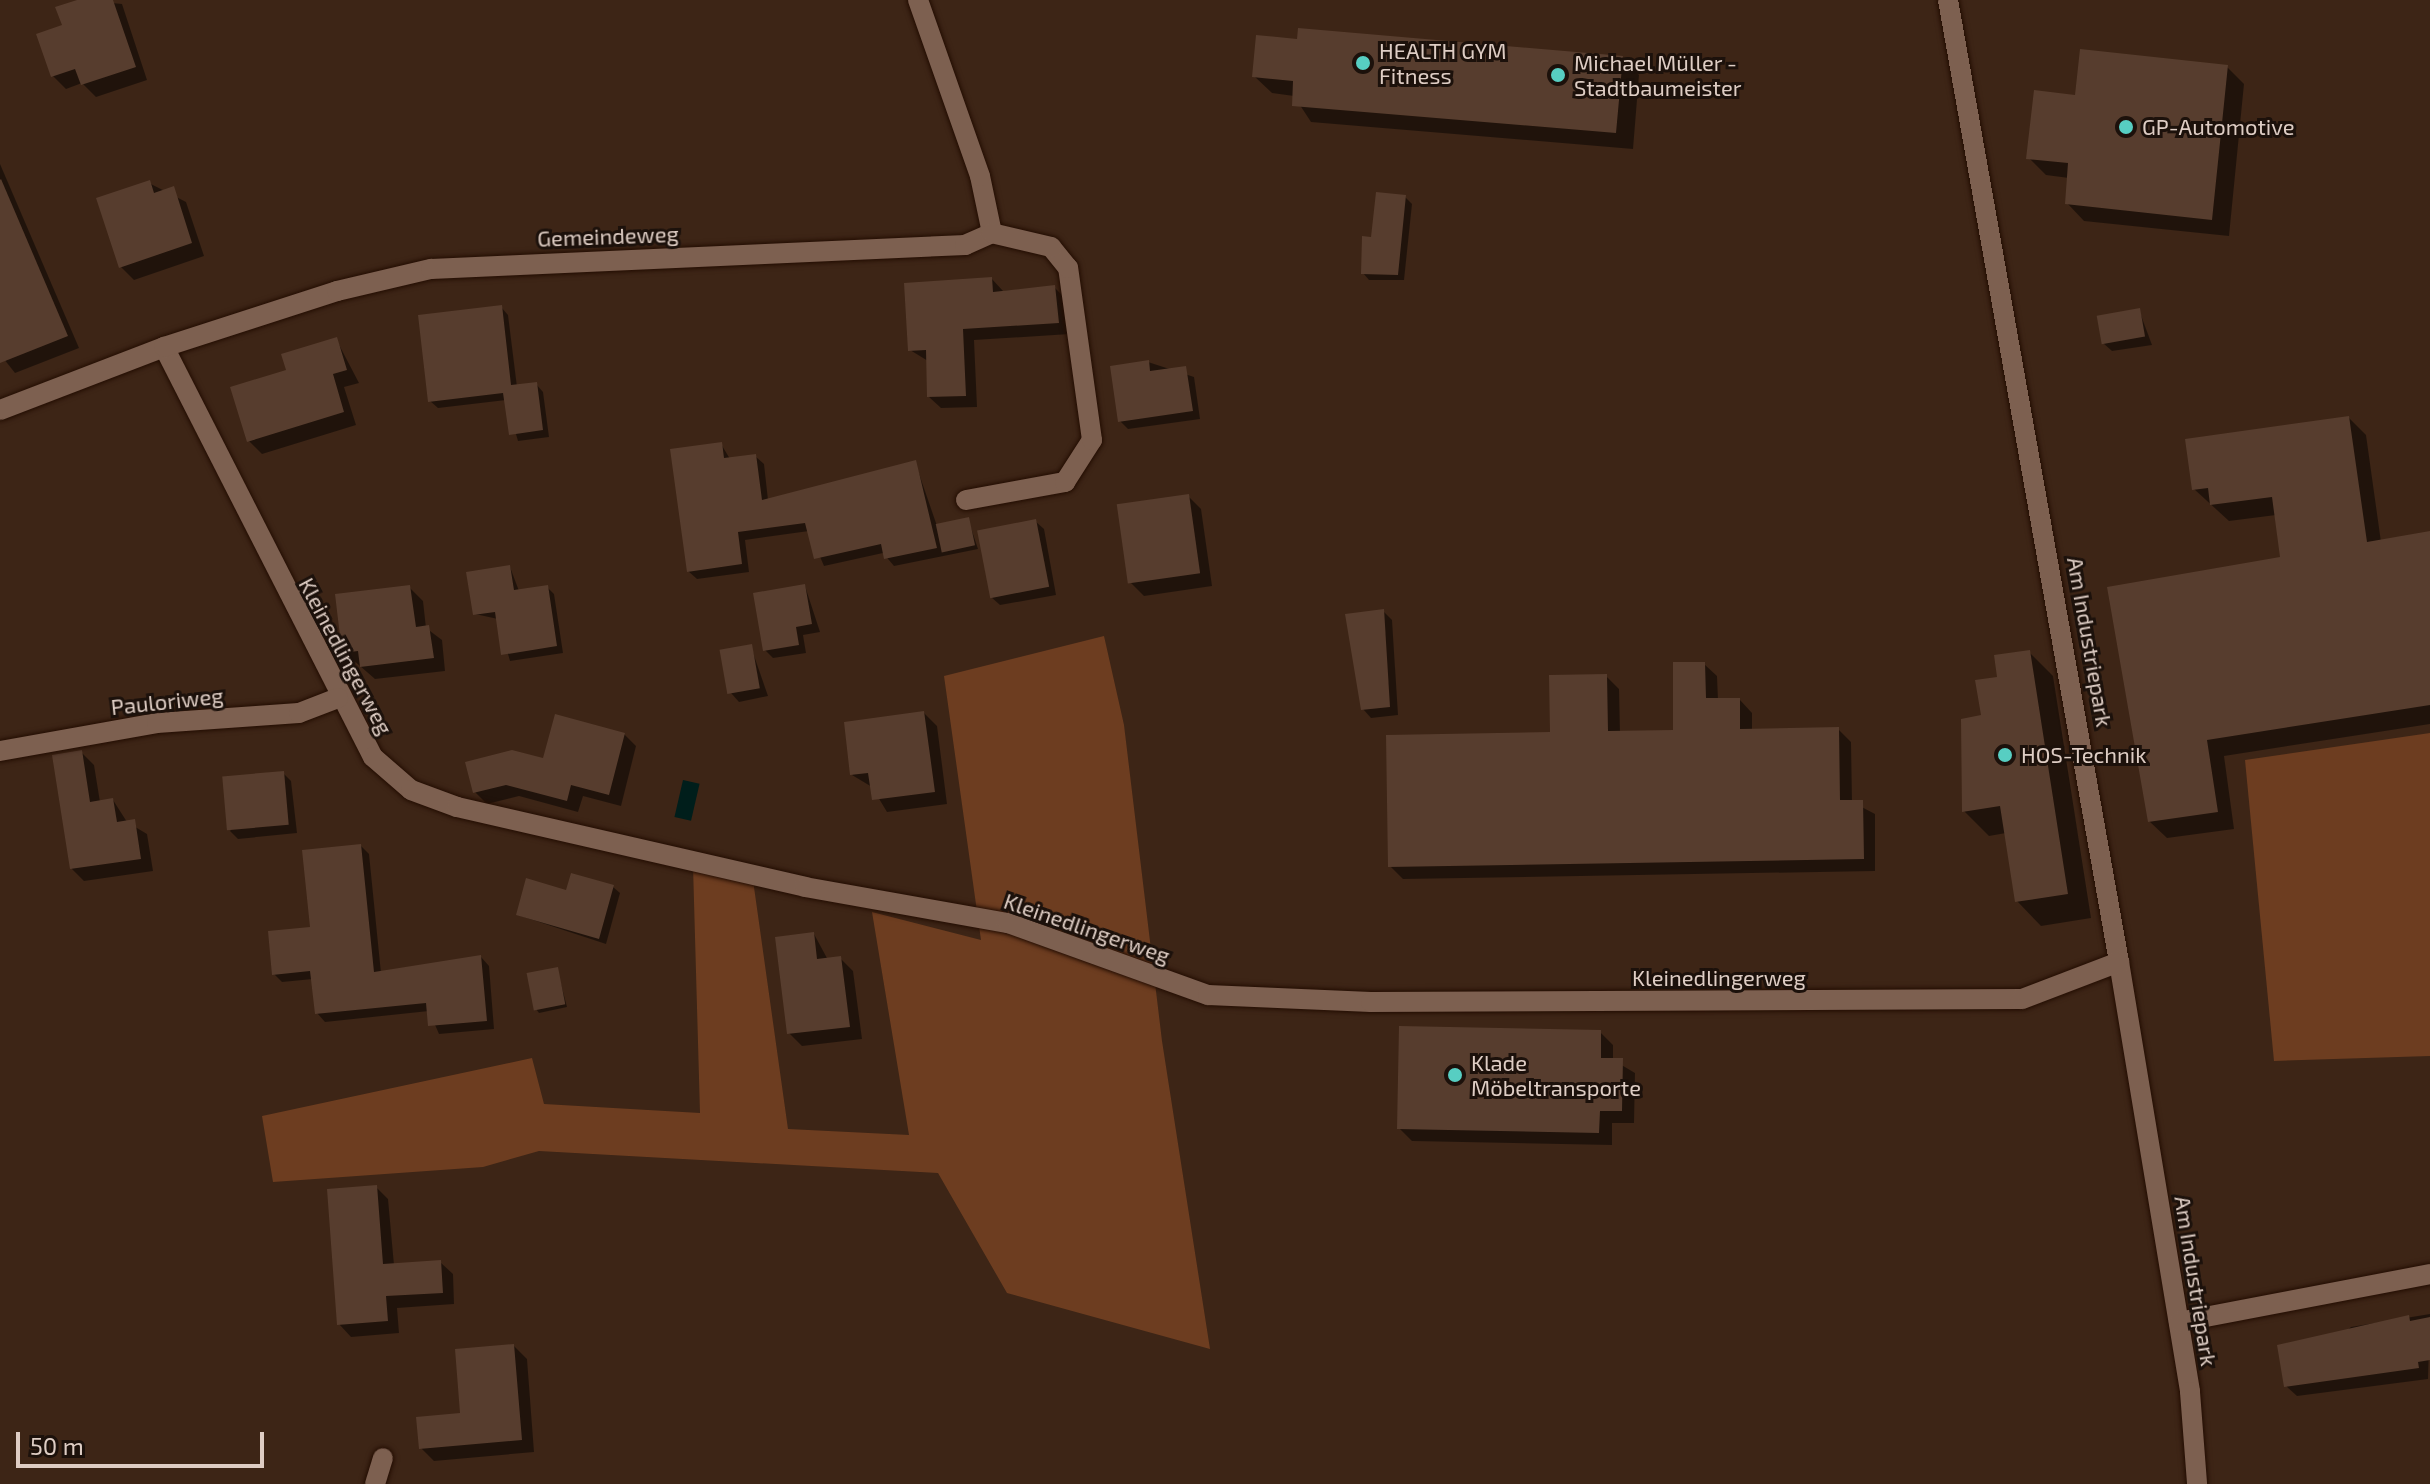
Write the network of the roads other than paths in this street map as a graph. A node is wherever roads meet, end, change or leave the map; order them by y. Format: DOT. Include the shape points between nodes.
graph roads {
  1 [pos="918,0"];
  2 [pos="1948,0"];
  3 [pos="992,233"];
  4 [pos="164,347"];
  5 [pos="0,410"];
  6 [pos="966,500"];
  7 [pos="338,698"];
  8 [pos="0,751"];
  9 [pos="2119,962"];
  10 [pos="2430,1274"];
  11 [pos="2179,1322"];
  12 [pos="383,1458"];
  13 [pos="375,1484"];
  14 [pos="2197,1484"];
  1 -- 3 [label="street" via="980,176"];
  2 -- 9 [label="street, Am Industriepark"];
  3 -- 4 [label="street, Gemeindeweg" via="942,250 431,269 337,291"];
  3 -- 6 [label="street" via="1051,247 1068,268 1092,440 1065,482"];
  4 -- 5 [label="street, Gemeindeweg"];
  4 -- 7 [label="street, Kleinedlingerweg"];
  7 -- 8 [label="street, Pauloriweg" via="299,713 157,723"];
  7 -- 9 [label="street, Kleinedlingerweg" via="390,774 457,807 805,887 1008,923 1208,995 1371,1002 2022,999"];
  9 -- 11 [label="street, Am Industriepark"];
  10 -- 11 [label="street"];
  11 -- 14 [label="street, Am Industriepark"];
  12 -- 13 [label="street"];
}
